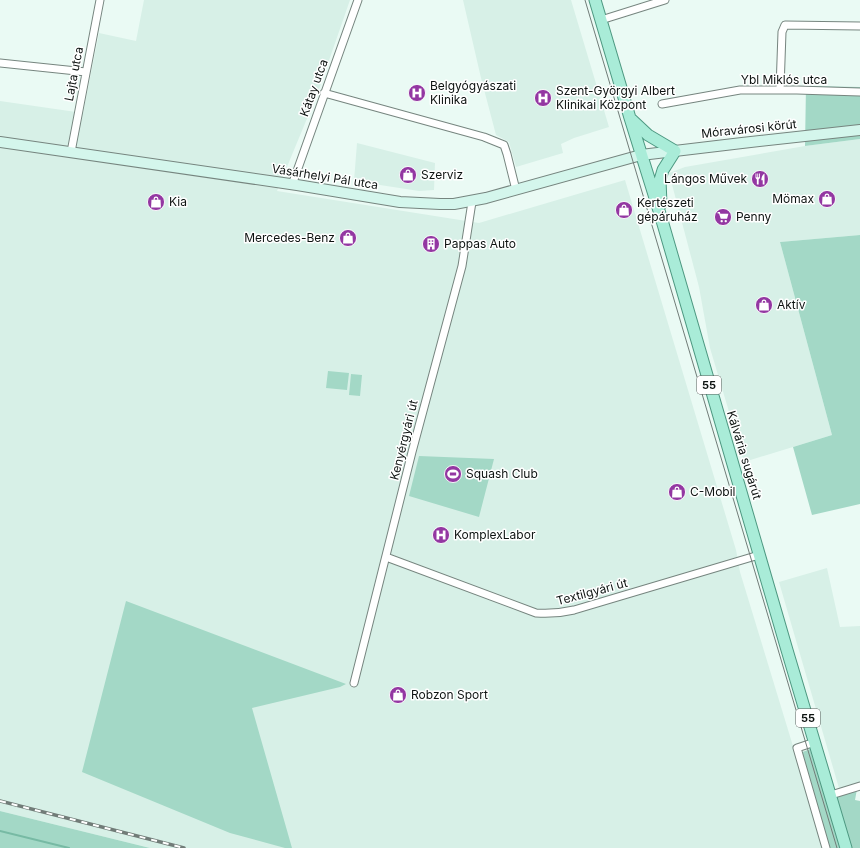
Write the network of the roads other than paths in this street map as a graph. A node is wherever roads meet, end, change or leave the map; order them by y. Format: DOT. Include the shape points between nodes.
graph roads {
  1 [pos="100,0"];
  2 [pos="358,0"];
  3 [pos="595,0"];
  4 [pos="665,0"];
  5 [pos="601,20"];
  6 [pos="860,26"];
  7 [pos="0,63"];
  8 [pos="86,72"];
  9 [pos="780,89"];
  10 [pos="860,92"];
  11 [pos="324,93"];
  12 [pos="662,104"];
  13 [pos="630,118"];
  14 [pos="860,130"];
  15 [pos="0,142"];
  16 [pos="675,151"];
  17 [pos="71,152"];
  18 [pos="641,155"];
  19 [pos="292,184"];
  20 [pos="516,190"];
  21 [pos="472,202"];
  22 [pos="661,217"];
  23 [pos="760,555"];
  24 [pos="386,557"];
  25 [pos="354,683"];
  26 [pos="815,742"];
  27 [pos="860,786"];
  28 [pos="831,795"];
  29 [pos="826,848"];
  30 [pos="846,848"];
  1 -- 8 [label="street, Lajta utca"];
  2 -- 11 [label="street, Kátay utca"];
  3 -- 5 [label="main road, Kálvária sugárút / 55"];
  4 -- 5 [label="street"];
  5 -- 13 [label="main road, Kálvária sugárút / 55"];
  6 -- 9 [label="street" via="785,25 782,32"];
  7 -- 8 [label="street"];
  8 -- 17 [label="street, Lajta utca"];
  9 -- 10 [label="street, Ybl Miklós utca"];
  9 -- 12 [label="street, Ybl Miklós utca" via="740,90"];
  11 -- 19 [label="street, Kátay utca"];
  11 -- 20 [label="street" via="484,137 504,145"];
  13 -- 16 [label="main road" via="648,135"];
  13 -- 18 [label="main road, Kálvária sugárút / 55"];
  14 -- 16 [label="main road, Móravárosi körút"];
  15 -- 17 [label="main road, Vásárhelyi Pál utca"];
  16 -- 18 [label="main road, Móravárosi körút"];
  16 -- 22 [label="main road" via="660,180"];
  17 -- 19 [label="main road, Vásárhelyi Pál utca"];
  18 -- 20 [label="main road, Vásárhelyi Pál utca"];
  18 -- 22 [label="main road, Kálvária sugárút / 55"];
  19 -- 21 [label="main road, Vásárhelyi Pál utca" via="400,202"];
  20 -- 21 [label="main road, Vásárhelyi Pál utca"];
  21 -- 24 [label="street, Kenyérgyári út" via="462,266"];
  22 -- 23 [label="main road, Kálvária sugárút / 55"];
  23 -- 24 [label="street, Textilgyári út" via="574,610 551,614 536,612"];
  23 -- 26 [label="main road, Kálvária sugárút / 55"];
  24 -- 25 [label="street, Kenyérgyári út"];
  26 -- 28 [label="main road, Kálvária sugárút / 55"];
  26 -- 29 [label="street" via="797,748"];
  27 -- 28 [label="street"];
  28 -- 30 [label="main road, Kálvária sugárút / 55"];
}
